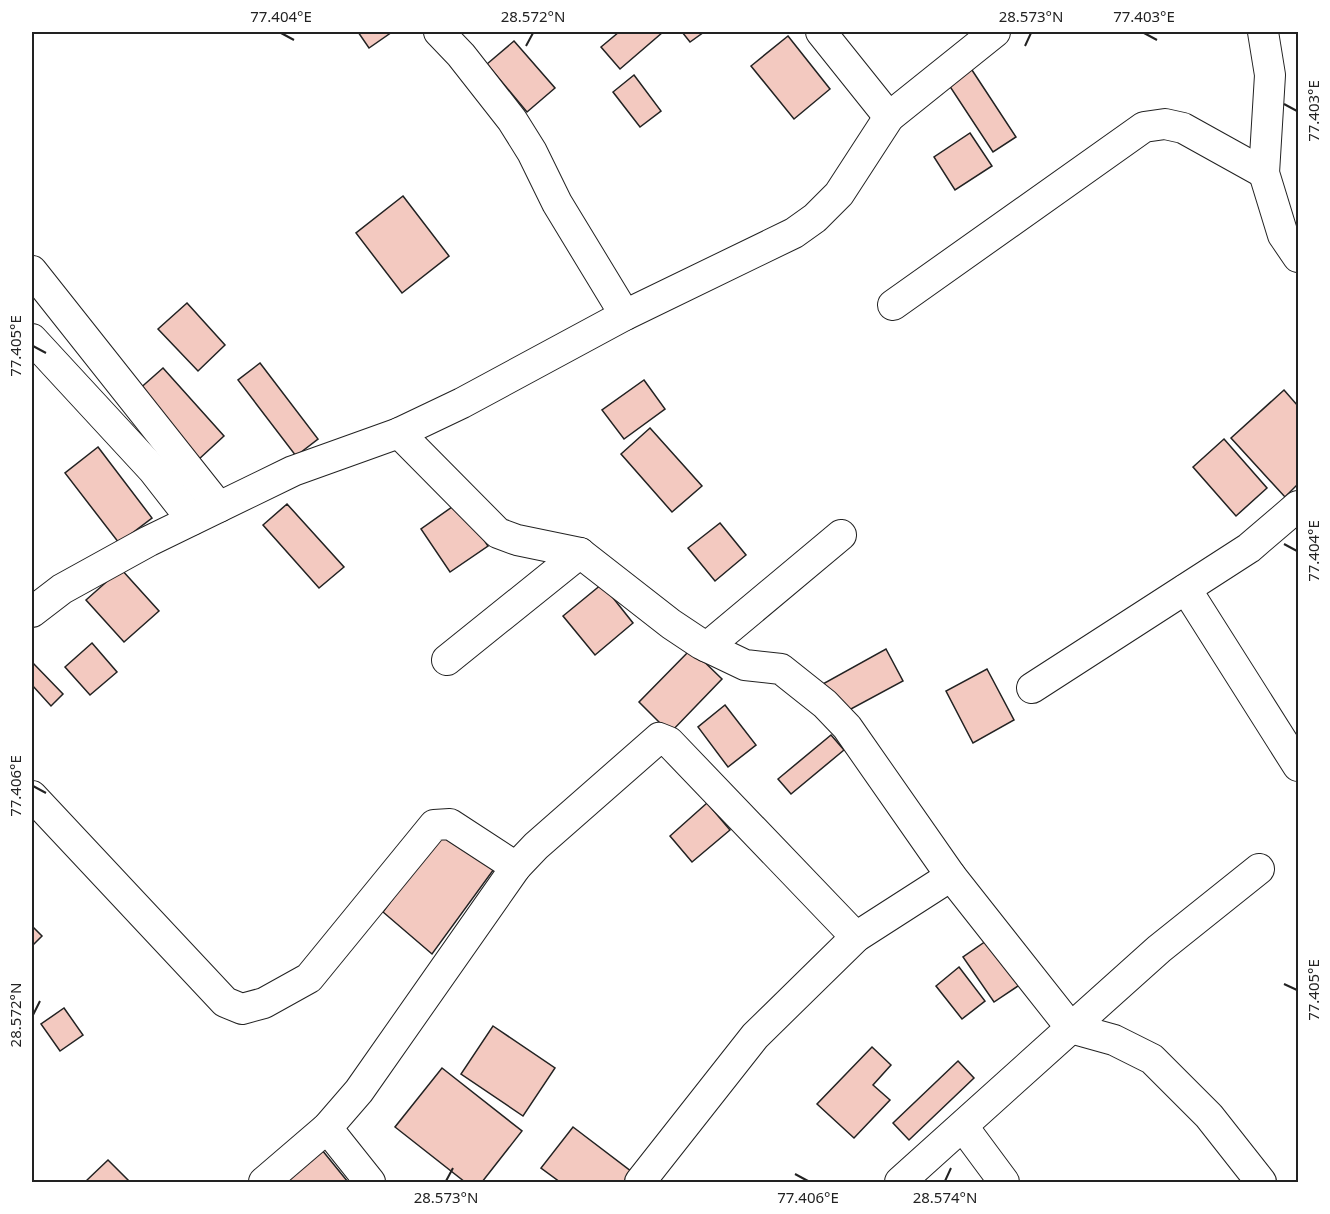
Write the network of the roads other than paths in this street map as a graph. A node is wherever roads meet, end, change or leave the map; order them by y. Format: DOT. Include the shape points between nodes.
graph roads {
  1 [pos="438,32"];
  2 [pos="821,32"];
  3 [pos="994,32"];
  4 [pos="1263,32"];
  5 [pos="889,117"];
  6 [pos="1264,173"];
  7 [pos="1299,257"];
  8 [pos="32,272"];
  9 [pos="893,305"];
  10 [pos="625,315"];
  11 [pos="32,339"];
  12 [pos="399,433"];
  13 [pos="1299,506"];
  14 [pos="219,507"];
  15 [pos="192,520"];
  16 [pos="841,535"];
  17 [pos="580,553"];
  18 [pos="1186,589"];
  19 [pos="32,612"];
  20 [pos="707,647"];
  21 [pos="447,660"];
  22 [pos="1032,688"];
  23 [pos="1299,766"];
  24 [pos="32,796"];
  25 [pos="516,867"];
  26 [pos="1259,869"];
  27 [pos="951,876"];
  28 [pos="856,937"];
  29 [pos="1071,1028"];
  30 [pos="327,1128"];
  31 [pos="964,1128"];
  32 [pos="264,1182"];
  33 [pos="370,1182"];
  34 [pos="640,1182"];
  35 [pos="900,1182"];
  36 [pos="1004,1182"];
  37 [pos="1261,1182"];
  1 -- 10 [label="street" via="512,120"];
  2 -- 5 [label="street"];
  3 -- 5 [label="street"];
  4 -- 6 [label="street" via="1270,75"];
  5 -- 10 [label="street" via="839,194 801,228"];
  6 -- 7 [label="street" via="1283,235"];
  6 -- 9 [label="street" via="1183,129 1165,123 1144,127"];
  8 -- 14 [label="street"];
  10 -- 12 [label="street"];
  11 -- 15 [label="street" via="133,447"];
  12 -- 14 [label="street" via="293,471"];
  12 -- 17 [label="street" via="498,533"];
  13 -- 18 [label="street" via="1249,548"];
  14 -- 15 [label="street"];
  15 -- 19 [label="street" via="62,589"];
  16 -- 20 [label="street"];
  17 -- 20 [label="street"];
  17 -- 21 [label="street"];
  18 -- 22 [label="street"];
  18 -- 23 [label="street"];
  20 -- 27 [label="street" via="745,664 781,669 825,704 847,727"];
  24 -- 25 [label="street" via="225,1002 242,1009 264,1003 309,978 434,825 450,824 465,831"];
  25 -- 28 [label="street" via="659,738 669,742"];
  25 -- 30 [label="street" via="400,1036"];
  26 -- 29 [label="street" via="1159,949"];
  27 -- 28 [label="street"];
  27 -- 29 [label="street"];
  28 -- 34 [label="street" via="755,1036"];
  29 -- 31 [label="street"];
  29 -- 37 [label="street" via="1114,1041 1152,1059 1209,1116"];
  30 -- 32 [label="street"];
  30 -- 33 [label="street"];
  31 -- 35 [label="street"];
  31 -- 36 [label="street"];
}
